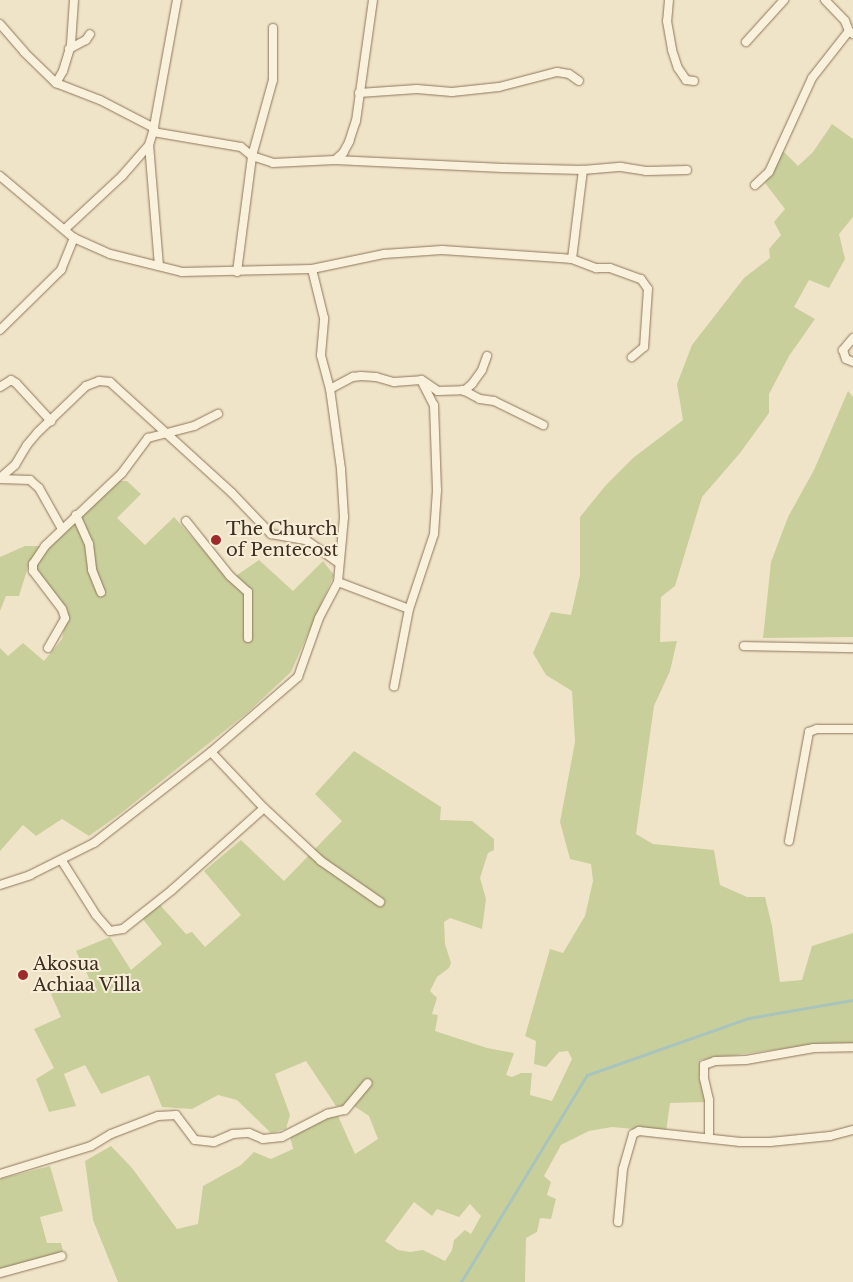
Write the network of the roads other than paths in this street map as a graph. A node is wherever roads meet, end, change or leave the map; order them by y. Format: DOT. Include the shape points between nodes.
graph roads {
  1 [pos="74,0"];
  2 [pos="177,0"];
  3 [pos="373,0"];
  4 [pos="669,0"];
  5 [pos="784,0"];
  6 [pos="825,0"];
  7 [pos="0,24"];
  8 [pos="274,28"];
  9 [pos="851,32"];
  10 [pos="90,34"];
  11 [pos="746,42"];
  12 [pos="69,49"];
  13 [pos="694,80"];
  14 [pos="579,81"];
  15 [pos="56,83"];
  16 [pos="359,93"];
  17 [pos="154,130"];
  18 [pos="149,146"];
  19 [pos="252,156"];
  20 [pos="335,160"];
  21 [pos="583,170"];
  22 [pos="687,170"];
  23 [pos="0,176"];
  24 [pos="755,185"];
  25 [pos="65,229"];
  26 [pos="74,238"];
  27 [pos="572,259"];
  28 [pos="159,266"];
  29 [pos="312,269"];
  30 [pos="237,272"];
  31 [pos="0,330"];
  32 [pos="853,338"];
  33 [pos="487,356"];
  34 [pos="632,357"];
  35 [pos="853,362"];
  36 [pos="421,380"];
  37 [pos="0,387"];
  38 [pos="330,389"];
  39 [pos="464,391"];
  40 [pos="218,414"];
  41 [pos="51,421"];
  42 [pos="543,425"];
  43 [pos="165,432"];
  44 [pos="0,478"];
  45 [pos="76,515"];
  46 [pos="186,520"];
  47 [pos="62,528"];
  48 [pos="339,563"];
  49 [pos="338,582"];
  50 [pos="102,592"];
  51 [pos="409,610"];
  52 [pos="248,638"];
  53 [pos="744,646"];
  54 [pos="48,648"];
  55 [pos="853,648"];
  56 [pos="394,688"];
  57 [pos="853,729"];
  58 [pos="211,752"];
  59 [pos="264,808"];
  60 [pos="789,841"];
  61 [pos="62,861"];
  62 [pos="0,885"];
  63 [pos="380,902"];
  64 [pos="853,1047"];
  65 [pos="368,1084"];
  66 [pos="853,1130"];
  67 [pos="709,1138"];
  68 [pos="0,1174"];
  69 [pos="618,1222"];
  70 [pos="62,1256"];
  71 [pos="0,1273"];
  1 -- 12 [label="street"];
  2 -- 17 [label="street"];
  3 -- 16 [label="street"];
  4 -- 13 [label="street" via="667,21 672,50 686,80"];
  5 -- 11 [label="street"];
  6 -- 9 [label="street"];
  7 -- 15 [label="street"];
  8 -- 19 [label="street" via="273,80"];
  9 -- 24 [label="street" via="812,78 769,172"];
  10 -- 12 [label="street" via="86,40"];
  12 -- 15 [label="street"];
  14 -- 16 [label="street" via="569,74 557,72 499,87 452,92 417,89"];
  15 -- 17 [label="street" via="100,100"];
  16 -- 20 [label="street" via="356,121 349,142"];
  17 -- 18 [label="street"];
  17 -- 19 [label="street" via="241,147"];
  18 -- 25 [label="street"];
  18 -- 28 [label="street"];
  19 -- 20 [label="street" via="273,163"];
  19 -- 30 [label="street"];
  20 -- 21 [label="street"];
  21 -- 22 [label="street" via="621,167 646,171"];
  21 -- 27 [label="street"];
  23 -- 25 [label="street"];
  25 -- 26 [label="street"];
  26 -- 28 [label="street" via="110,254"];
  26 -- 31 [label="street" via="61,270"];
  27 -- 29 [label="street" via="418,251 384,254"];
  27 -- 34 [label="street" via="642,279 648,289 644,347"];
  28 -- 30 [label="street" via="182,272"];
  29 -- 30 [label="street"];
  29 -- 38 [label="street" via="324,318 321,355"];
  32 -- 35 [label="street" via="843,350 846,359"];
  33 -- 39 [label="street" via="482,370"];
  36 -- 38 [label="street" via="394,382 361,376"];
  36 -- 39 [label="street" via="438,391"];
  36 -- 51 [label="street" via="434,405 437,490 434,534"];
  37 -- 41 [label="street" via="12,380 16,382"];
  38 -- 48 [label="street" via="344,517"];
  39 -- 42 [label="street" via="502,404"];
  40 -- 43 [label="street" via="194,426"];
  41 -- 43 [label="street" via="86,386 104,381 110,382"];
  41 -- 44 [label="street"];
  43 -- 45 [label="street" via="148,438 122,472"];
  43 -- 48 [label="street" via="232,493 271,534 306,540"];
  44 -- 47 [label="street" via="30,480 39,488"];
  45 -- 47 [label="street"];
  45 -- 50 [label="street" via="89,544 92,570"];
  46 -- 52 [label="street" via="230,576 248,592"];
  47 -- 54 [label="street" via="33,564 35,576 65,613"];
  48 -- 49 [label="street"];
  49 -- 51 [label="street"];
  49 -- 58 [label="street" via="319,618 298,677"];
  51 -- 56 [label="street"];
  53 -- 55 [label="street"];
  57 -- 60 [label="street" via="809,732"];
  58 -- 59 [label="street"];
  58 -- 61 [label="street" via="94,843"];
  59 -- 61 [label="street" via="123,929 110,931"];
  59 -- 63 [label="street" via="322,861"];
  61 -- 62 [label="street"];
  64 -- 67 [label="street" via="814,1048 704,1065 709,1100"];
  65 -- 68 [label="street" via="346,1110 327,1114 282,1137 263,1139 249,1133 233,1134 214,1142 195,1140 176,1115 158,1116 111,1134 91,1146"];
  66 -- 67 [label="street" via="830,1136 770,1142"];
  67 -- 69 [label="street" via="632,1134 623,1169"];
  70 -- 71 [label="street"];
}
